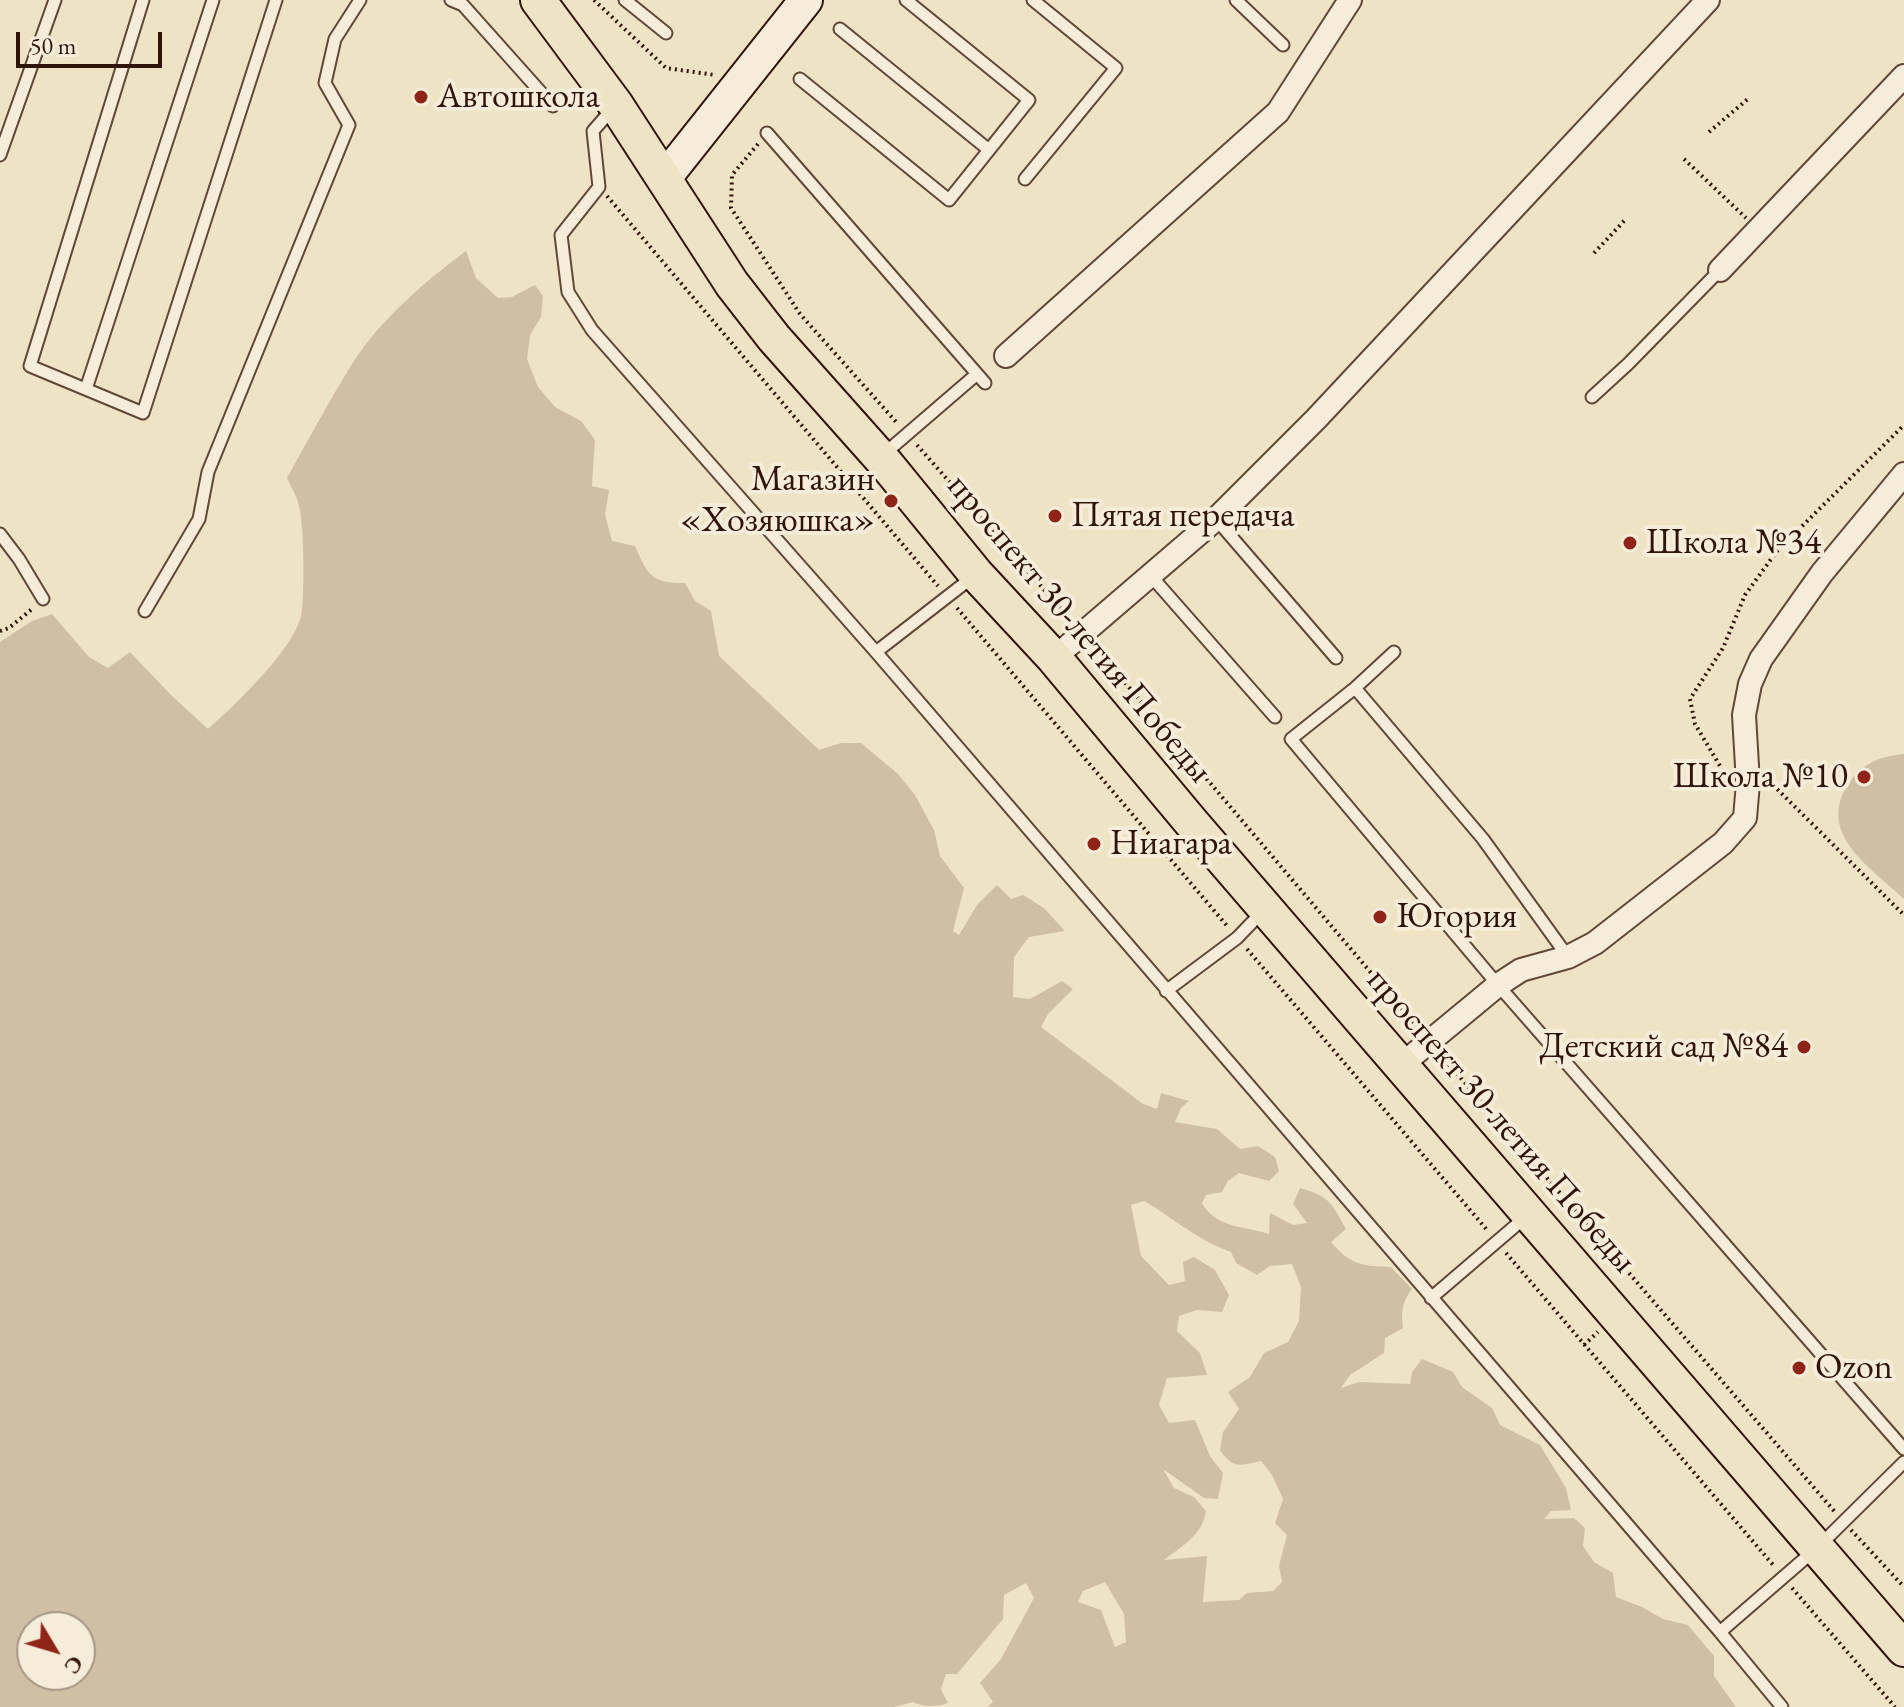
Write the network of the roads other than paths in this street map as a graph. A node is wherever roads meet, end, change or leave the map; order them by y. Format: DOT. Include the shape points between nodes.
graph roads {
  1 [pos="55,0"];
  2 [pos="143,0"];
  3 [pos="213,0"];
  4 [pos="276,0"];
  5 [pos="360,0"];
  6 [pos="451,0"];
  7 [pos="538,0"];
  8 [pos="625,0"];
  9 [pos="806,0"];
  10 [pos="906,0"];
  11 [pos="1033,0"];
  12 [pos="1236,0"];
  13 [pos="1350,0"];
  14 [pos="1708,0"];
  15 [pos="840,29"];
  16 [pos="666,33"];
  17 [pos="1283,45"];
  18 [pos="1904,76"];
  19 [pos="800,79"];
  20 [pos="616,105"];
  21 [pos="553,106"];
  22 [pos="767,133"];
  23 [pos="989,150"];
  24 [pos="0,155"];
  25 [pos="664,179"];
  26 [pos="1025,179"];
  27 [pos="1720,270"];
  28 [pos="1006,356"];
  29 [pos="86,389"];
  30 [pos="1592,397"];
  31 [pos="881,457"];
  32 [pos="1904,474"];
  33 [pos="1216,519"];
  34 [pos="0,534"];
  35 [pos="976,574"];
  36 [pos="1151,576"];
  37 [pos="43,599"];
  38 [pos="145,611"];
  39 [pos="876,652"];
  40 [pos="1394,652"];
  41 [pos="1054,658"];
  42 [pos="1336,658"];
  43 [pos="1355,688"];
  44 [pos="1275,717"];
  45 [pos="1266,908"];
  46 [pos="1568,957"];
  47 [pos="1498,985"];
  48 [pos="1166,991"];
  49 [pos="1400,1066"];
  50 [pos="1528,1215"];
  51 [pos="1431,1298"];
  52 [pos="1904,1449"];
  53 [pos="1904,1462"];
  54 [pos="1817,1548"];
  55 [pos="1720,1632"];
  56 [pos="1904,1649"];
  57 [pos="1782,1707"];
  1 -- 24 [label="lane"];
  2 -- 29 [label="lane" via="30,366"];
  3 -- 29 [label="lane"];
  4 -- 29 [label="lane" via="143,413"];
  5 -- 38 [label="lane" via="335,39 325,83 349,125 208,472 199,519"];
  6 -- 21 [label="lane" via="463,5"];
  7 -- 20 [label="main road, проспект 30-летия Победы"];
  8 -- 16 [label="lane"];
  9 -- 25 [label="street"];
  10 -- 23 [label="lane" via="1029,100"];
  11 -- 26 [label="lane" via="1116,68"];
  12 -- 17 [label="lane"];
  13 -- 28 [label="street" via="1278,112"];
  14 -- 33 [label="street" via="1327,408"];
  15 -- 23 [label="lane"];
  18 -- 27 [label="street"];
  19 -- 23 [label="lane" via="949,200"];
  20 -- 25 [label="main road, проспект 30-летия Победы"];
  20 -- 39 [label="lane" via="593,131 599,187 561,235 568,292 592,330"];
  22 -- 31 [label="lane" via="981,378"];
  25 -- 31 [label="main road, проспект 30-летия Победы" via="749,306"];
  27 -- 30 [label="lane"];
  31 -- 35 [label="main road, проспект 30-летия Победы"];
  32 -- 46 [label="street" via="1822,573 1761,659 1744,715 1745,818 1723,843 1595,943"];
  33 -- 36 [label="street"];
  33 -- 42 [label="lane"];
  34 -- 37 [label="lane"];
  35 -- 39 [label="lane"];
  35 -- 41 [label="main road, проспект 30-летия Победы"];
  36 -- 41 [label="street"];
  36 -- 44 [label="lane"];
  39 -- 48 [label="lane"];
  40 -- 43 [label="lane"];
  41 -- 45 [label="main road, проспект 30-летия Победы"];
  43 -- 46 [label="lane" via="1483,839"];
  43 -- 47 [label="lane" via="1291,739"];
  45 -- 48 [label="lane" via="1237,938"];
  45 -- 49 [label="main road, проспект 30-летия Победы"];
  46 -- 47 [label="street" via="1521,970"];
  47 -- 49 [label="street"];
  47 -- 52 [label="lane"];
  48 -- 51 [label="lane"];
  49 -- 50 [label="main road, проспект 30-летия Победы"];
  50 -- 51 [label="lane"];
  50 -- 54 [label="main road, проспект 30-летия Победы"];
  51 -- 55 [label="lane"];
  53 -- 54 [label="lane"];
  54 -- 55 [label="lane"];
  54 -- 56 [label="main road, проспект 30-летия Победы"];
  55 -- 57 [label="lane"];
}
